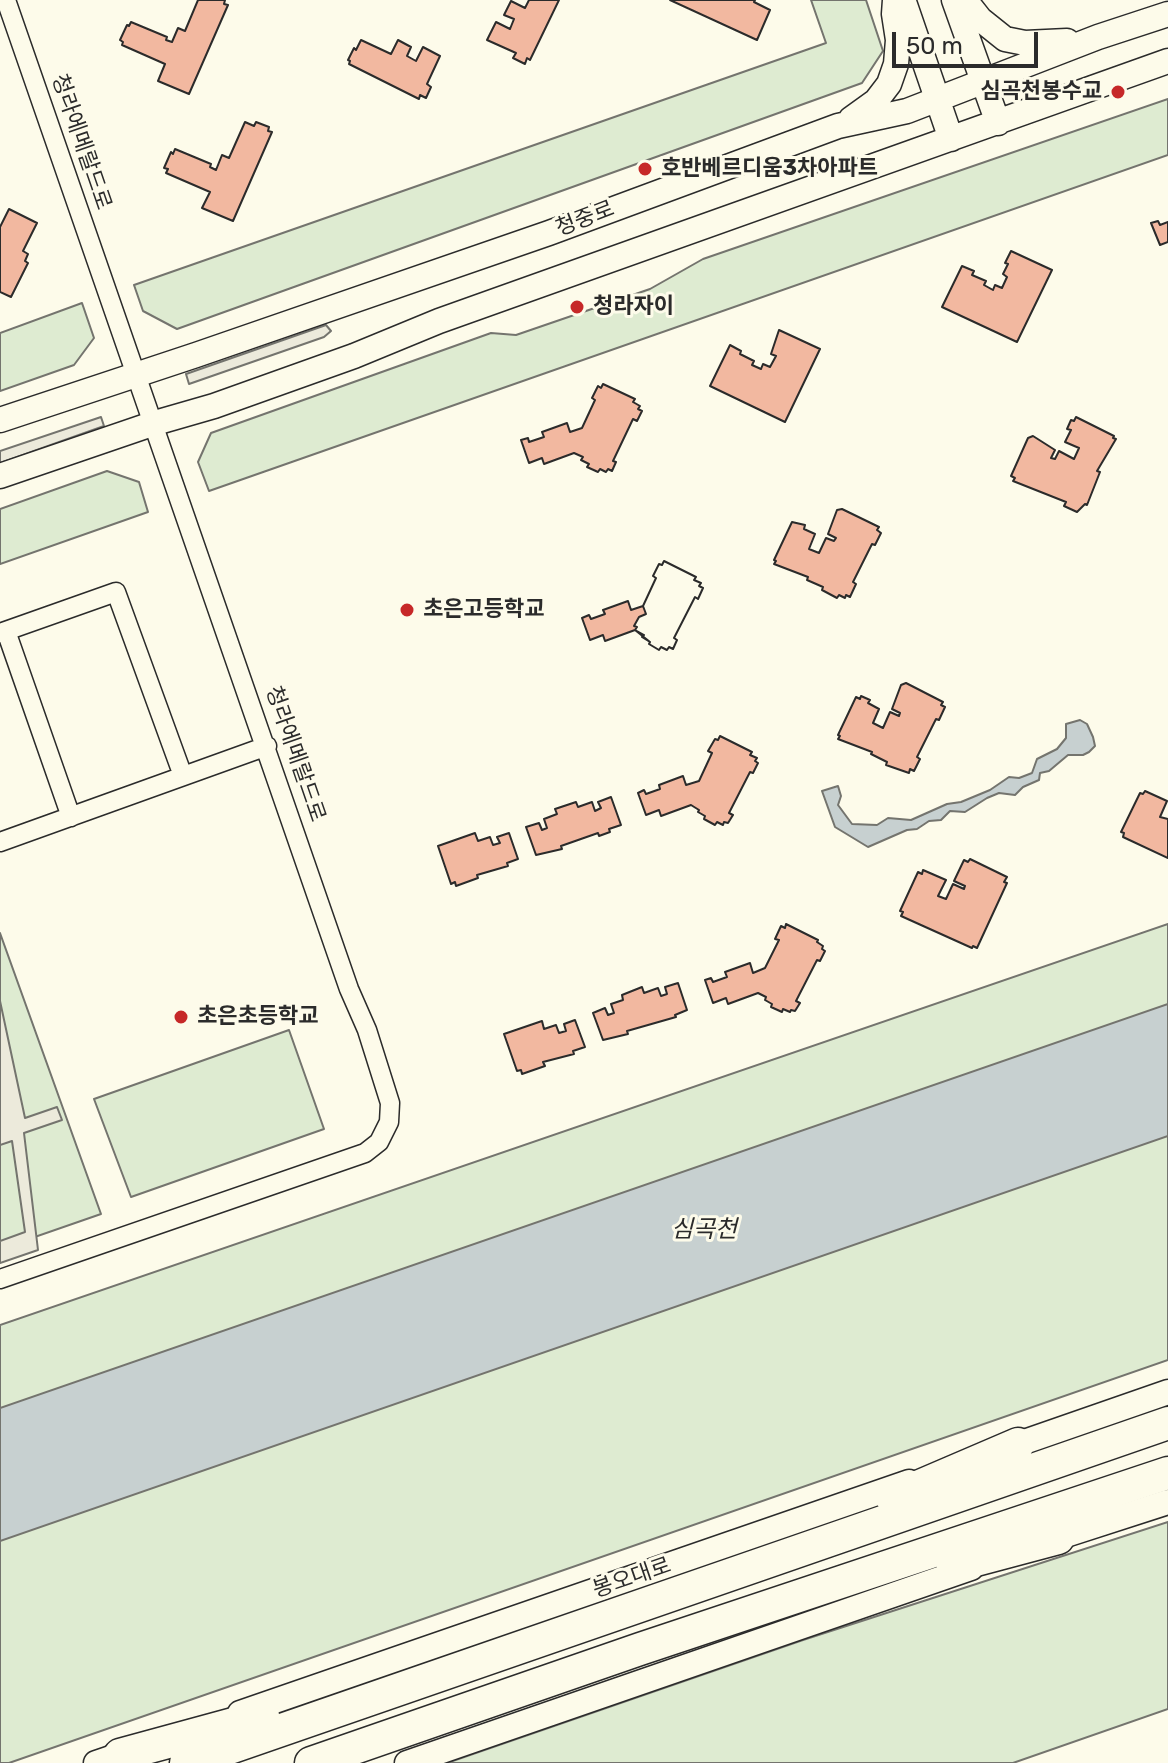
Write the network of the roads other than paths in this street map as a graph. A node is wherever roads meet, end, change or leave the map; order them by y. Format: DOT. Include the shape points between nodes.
graph roads {
  1 [pos="6,0"];
  2 [pos="895,0"];
  3 [pos="903,0"];
  4 [pos="954,0"];
  5 [pos="965,0"];
  6 [pos="1168,14"];
  7 [pos="1098,37"];
  8 [pos="1168,61"];
  9 [pos="984,82"];
  10 [pos="936,100"];
  11 [pos="998,123"];
  12 [pos="838,126"];
  13 [pos="951,139"];
  14 [pos="137,375"];
  15 [pos="0,420"];
  16 [pos="155,423"];
  17 [pos="0,476"];
  18 [pos="3,632"];
  19 [pos="267,746"];
  20 [pos="183,776"];
  21 [pos="71,817"];
  22 [pos="0,842"];
  23 [pos="0,1279"];
  24 [pos="1168,1392"];
  25 [pos="1168,1423"];
  26 [pos="1018,1444"];
  27 [pos="1168,1473"];
  28 [pos="1168,1502"];
  29 [pos="1058,1538"];
  30 [pos="628,1610"];
  31 [pos="540,1640"];
  32 [pos="640,1649"];
  33 [pos="550,1681"];
  34 [pos="108,1759"];
  35 [pos="186,1763"];
  36 [pos="311,1763"];
  37 [pos="354,1763"];
  38 [pos="407,1763"];
  1 -- 14 [label="street, 청라에메랄드로"];
  2 -- 12 [label="main road" via="898,40 889,84 876,101"];
  3 -- 10 [label="main road"];
  4 -- 9 [label="main road"];
  5 -- 7 [label="main road" via="1005,39 1052,43"];
  6 -- 7 [label="main road, 청중로"];
  7 -- 9 [label="main road, 청중로"];
  8 -- 11 [label="main road"];
  9 -- 10 [label="main road, 청중로"];
  9 -- 11 [label="main road"];
  10 -- 12 [label="main road, 청중로"];
  10 -- 13 [label="main road"];
  11 -- 13 [label="main road"];
  12 -- 14 [label="main road, 청중로"];
  13 -- 16 [label="main road"];
  14 -- 15 [label="main road, 청중로"];
  14 -- 16 [label="street, 청라에메랄드로"];
  16 -- 17 [label="main road"];
  16 -- 19 [label="street, 청라에메랄드로"];
  18 -- 20 [label="street" via="116,592"];
  18 -- 21 [label="street"];
  19 -- 20 [label="street"];
  19 -- 23 [label="street, 청라에메랄드로" via="390,1103 389,1122 379,1142 365,1153"];
  20 -- 21 [label="street"];
  21 -- 22 [label="street"];
  24 -- 26 [label="main road, 봉오대로"];
  25 -- 30 [label="highway, 봉오대로"];
  26 -- 30 [label="highway"];
  26 -- 34 [label="main road, 봉오대로"];
  27 -- 32 [label="highway"];
  28 -- 29 [label="main road"];
  29 -- 32 [label="highway"];
  29 -- 38 [label="main road"];
  30 -- 31 [label="highway, 봉오대로"];
  31 -- 34 [label="highway"];
  31 -- 35 [label="highway, 봉오대로"];
  32 -- 33 [label="highway"];
  33 -- 36 [label="highway"];
  33 -- 37 [label="highway"];
}
